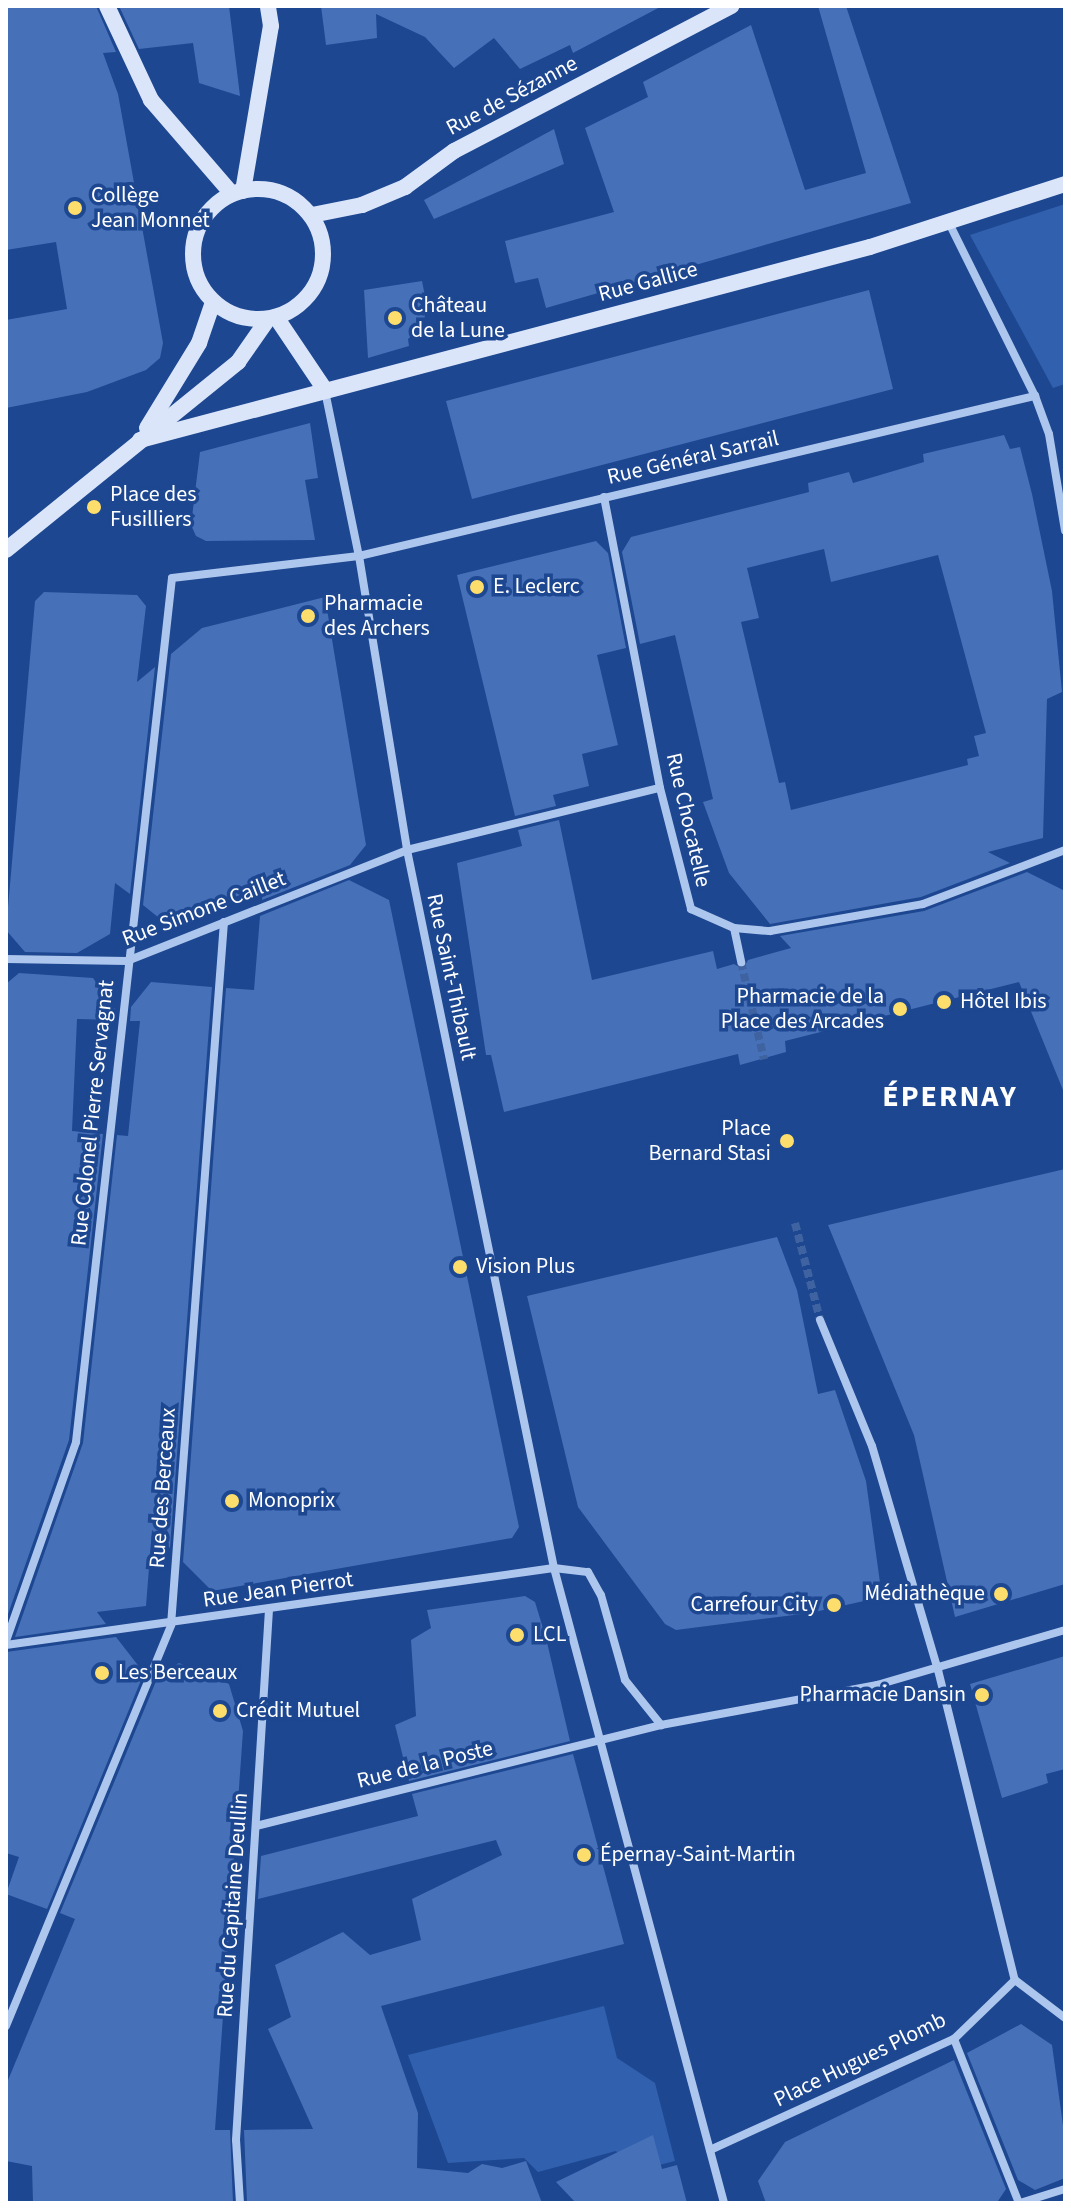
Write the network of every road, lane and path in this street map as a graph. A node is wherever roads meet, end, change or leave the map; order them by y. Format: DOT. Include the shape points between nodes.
graph roads {
  1 [pos="107,6"];
  2 [pos="268,6"];
  3 [pos="731,6"];
  4 [pos="1065,184"];
  5 [pos="238,192"];
  6 [pos="312,215"];
  7 [pos="949,223"];
  8 [pos="213,302"];
  9 [pos="272,318"];
  10 [pos="325,390"];
  11 [pos="1035,396"];
  12 [pos="140,440"];
  13 [pos="604,497"];
  14 [pos="1065,531"];
  15 [pos="6,550"];
  16 [pos="359,556"];
  17 [pos="172,578"];
  18 [pos="660,788"];
  19 [pos="407,850"];
  20 [pos="1065,850"];
  21 [pos="224,922"];
  22 [pos="734,928"];
  23 [pos="6,959"];
  24 [pos="127,961"];
  25 [pos="741,962"];
  26 [pos="820,1320"];
  27 [pos="554,1568"];
  28 [pos="269,1609"];
  29 [pos="171,1625"];
  30 [pos="1065,1630"];
  31 [pos="6,1643"];
  32 [pos="938,1670"];
  33 [pos="661,1725"];
  34 [pos="602,1739"];
  35 [pos="256,1826"];
  36 [pos="1015,1980"];
  37 [pos="1065,2017"];
  38 [pos="6,2026"];
  39 [pos="954,2039"];
  40 [pos="710,2150"];
  41 [pos="1065,2189"];
  42 [pos="240,2203"];
  43 [pos="724,2203"];
  44 [pos="1020,2203"];
  1 -- 5 [label="main road" via="151,100"];
  2 -- 5 [label="main road" via="271,26"];
  3 -- 6 [label="main road, Rue de Sézanne" via="454,151 405,187 362,205"];
  4 -- 7 [label="main road, Rue Gallice"];
  5 -- 6 [label="main road" via="278,191"];
  5 -- 8 [label="main road" via="216,203 195,234 195,270"];
  6 -- 9 [label="main road" via="323,243 321,272 307,297"];
  7 -- 10 [label="main road, Rue Gallice"];
  7 -- 11 [label="street"];
  8 -- 9 [label="main road" via="241,317"];
  8 -- 12 [label="main road" via="199,343"];
  9 -- 10 [label="main road"];
  9 -- 12 [label="main road" via="238,362"];
  10 -- 12 [label="main road, Rue Gallice"];
  10 -- 16 [label="street, Rue Saint-Thibault"];
  11 -- 13 [label="street, Rue Général Sarrail"];
  11 -- 14 [label="street" via="1049,434"];
  12 -- 15 [label="main road"];
  13 -- 16 [label="street, Rue Général Sarrail"];
  13 -- 18 [label="street, Rue Chocatelle"];
  16 -- 17 [label="street, Rue Général Sarrail"];
  16 -- 19 [label="street, Rue Saint-Thibault"];
  17 -- 24 [label="street, Rue Colonel Pierre Servagnat"];
  18 -- 19 [label="street, Rue Simone Caillet"];
  18 -- 22 [label="street, Rue Chocatelle" via="691,909"];
  19 -- 21 [label="street, Rue Simone Caillet"];
  19 -- 27 [label="street, Rue Saint-Thibault"];
  20 -- 22 [label="street, Rue Chocatelle" via="923,904 770,931"];
  21 -- 24 [label="street, Rue Simone Caillet"];
  21 -- 29 [label="street, Rue des Berceaux"];
  22 -- 25 [label="street"];
  23 -- 24 [label="street, Rue Simone Caillet"];
  24 -- 31 [label="street, Rue Colonel Pierre Servagnat" via="76,1442"];
  26 -- 32 [label="street" via="872,1446"];
  27 -- 28 [label="street, Rue Jean Pierrot"];
  27 -- 33 [label="street" via="588,1572 601,1595 625,1680"];
  27 -- 34 [label="street, Rue Saint-Thibault"];
  28 -- 29 [label="street, Rue Jean Pierrot"];
  28 -- 35 [label="street, Rue du Capitaine Deullin"];
  29 -- 31 [label="street, Rue Jean Pierrot"];
  29 -- 38 [label="street, Rue des Berceaux"];
  30 -- 32 [label="street"];
  32 -- 33 [label="street"];
  32 -- 36 [label="street"];
  33 -- 34 [label="street"];
  34 -- 35 [label="street, Rue de la Poste"];
  34 -- 40 [label="street"];
  35 -- 42 [label="street, Rue du Capitaine Deullin" via="236,2140"];
  36 -- 37 [label="street"];
  36 -- 39 [label="street, Place Hugues Plomb"];
  39 -- 40 [label="street, Place Hugues Plomb"];
  39 -- 44 [label="street"];
  40 -- 43 [label="street"];
  41 -- 44 [label="street"];
}
